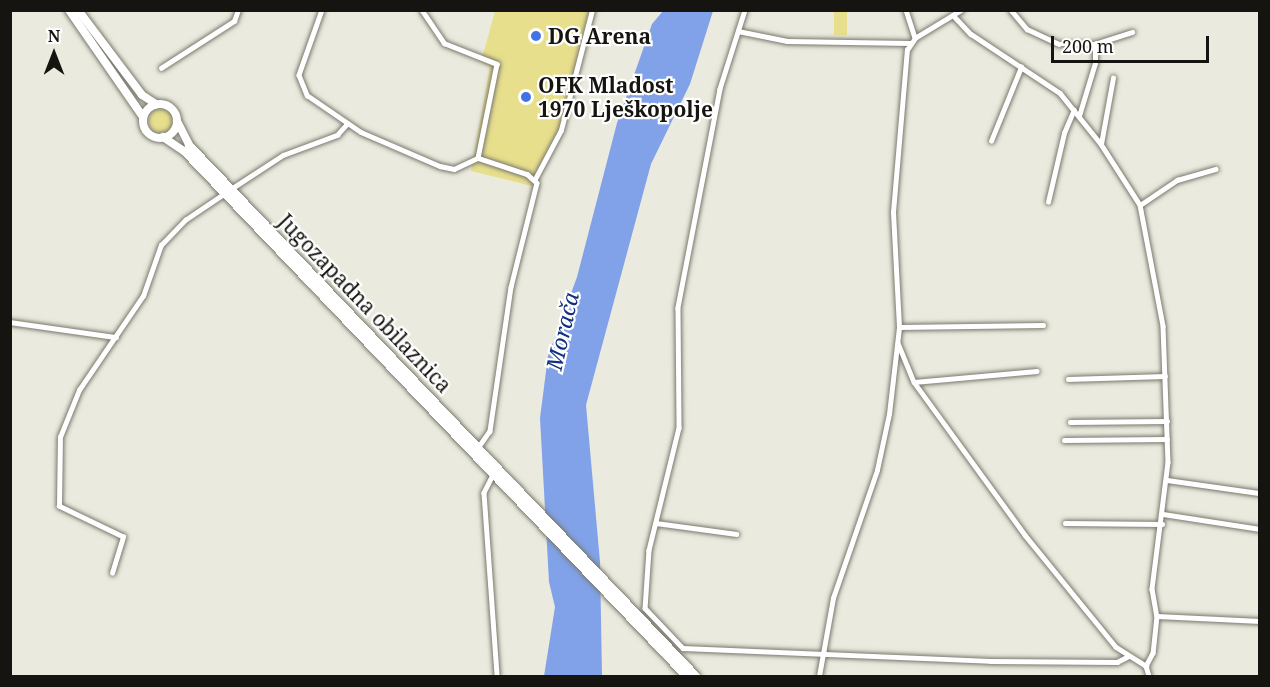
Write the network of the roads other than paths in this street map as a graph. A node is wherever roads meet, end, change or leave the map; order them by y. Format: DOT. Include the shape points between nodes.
graph roads {
  1 [pos="69,10"];
  2 [pos="78,10"];
  3 [pos="238,10"];
  4 [pos="322,10"];
  5 [pos="422,10"];
  6 [pos="592,10"];
  7 [pos="745,10"];
  8 [pos="906,10"];
  9 [pos="961,10"];
  10 [pos="1011,10"];
  11 [pos="954,13"];
  12 [pos="738,30"];
  13 [pos="1132,32"];
  14 [pos="915,38"];
  15 [pos="910,43"];
  16 [pos="1095,44"];
  17 [pos="1021,67"];
  18 [pos="161,68"];
  19 [pos="1113,78"];
  20 [pos="156,104"];
  21 [pos="1074,110"];
  22 [pos="1079,116"];
  23 [pos="144,117"];
  24 [pos="177,122"];
  25 [pos="347,124"];
  26 [pos="163,137"];
  27 [pos="992,141"];
  28 [pos="1101,144"];
  29 [pos="478,158"];
  30 [pos="1215,169"];
  31 [pos="535,179"];
  32 [pos="228,191"];
  33 [pos="1048,202"];
  34 [pos="1140,205"];
  35 [pos="10,322"];
  36 [pos="1043,325"];
  37 [pos="899,327"];
  38 [pos="116,337"];
  39 [pos="898,342"];
  40 [pos="1037,371"];
  41 [pos="1165,376"];
  42 [pos="1068,379"];
  43 [pos="914,382"];
  44 [pos="1167,421"];
  45 [pos="1070,422"];
  46 [pos="1167,438"];
  47 [pos="1064,440"];
  48 [pos="478,448"];
  49 [pos="493,475"];
  50 [pos="1167,480"];
  51 [pos="1260,493"];
  52 [pos="531,509"];
  53 [pos="1163,514"];
  54 [pos="1065,523"];
  55 [pos="656,524"];
  56 [pos="1162,524"];
  57 [pos="1260,529"];
  58 [pos="736,534"];
  59 [pos="111,573"];
  60 [pos="614,596"];
  61 [pos="1157,616"];
  62 [pos="1260,621"];
  63 [pos="822,651"];
  64 [pos="1127,657"];
  65 [pos="1146,666"];
  66 [pos="497,676"];
  67 [pos="686,676"];
  68 [pos="696,676"];
  69 [pos="819,676"];
  70 [pos="1149,676"];
  1 -- 23 [label="main road"];
  2 -- 20 [label="main road" via="142,95"];
  3 -- 18 [label="street" via="234,21"];
  4 -- 25 [label="street" via="299,80 308,95"];
  5 -- 29 [label="street" via="444,43 497,64"];
  6 -- 31 [label="street" via="561,130"];
  7 -- 12 [label="street"];
  8 -- 14 [label="street"];
  9 -- 11 [label="street"];
  10 -- 16 [label="street" via="1024,26 1051,43"];
  11 -- 14 [label="street"];
  11 -- 17 [label="street" via="964,28"];
  12 -- 15 [label="street" via="787,41"];
  12 -- 55 [label="street" via="720,89 677,316 679,428"];
  13 -- 16 [label="street"];
  14 -- 15 [label="street"];
  15 -- 37 [label="street" via="893,212"];
  16 -- 22 [label="street" via="1095,63"];
  17 -- 21 [label="street" via="1052,86"];
  17 -- 27 [label="street"];
  19 -- 28 [label="street"];
  20 -- 23 [label="main road"];
  20 -- 24 [label="main road" via="172,109"];
  21 -- 22 [label="street"];
  21 -- 33 [label="street" via="1064,133"];
  22 -- 28 [label="street"];
  23 -- 26 [label="main road" via="147,132"];
  24 -- 26 [label="main road" via="173,132"];
  24 -- 32 [label="main road, Jugozapadna obilaznica" via="189,145"];
  25 -- 29 [label="street" via="440,166 454,169"];
  25 -- 32 [label="street" via="337,135 283,155"];
  26 -- 32 [label="main road, Jugozapadna obilaznica"];
  28 -- 34 [label="street"];
  29 -- 31 [label="street"];
  30 -- 34 [label="street" via="1177,180"];
  31 -- 48 [label="street" via="536,193 511,287 490,432"];
  32 -- 38 [label="street" via="185,220 161,244 143,296"];
  32 -- 48 [label="main road, Jugozapadna obilaznica"];
  32 -- 49 [label="main road, Jugozapadna obilaznica"];
  34 -- 41 [label="street" via="1162,319"];
  35 -- 38 [label="street"];
  36 -- 37 [label="street"];
  37 -- 39 [label="street"];
  38 -- 59 [label="street" via="79,390 60,437 58,501 61,509 123,537"];
  39 -- 43 [label="street"];
  39 -- 63 [label="street" via="881,459 833,598"];
  40 -- 43 [label="street"];
  41 -- 42 [label="street"];
  41 -- 44 [label="street"];
  43 -- 64 [label="street" via="1025,535"];
  44 -- 45 [label="street"];
  44 -- 46 [label="street"];
  46 -- 47 [label="street"];
  46 -- 50 [label="street"];
  48 -- 52 [label="main road, Jugozapadna obilaznica"];
  49 -- 52 [label="main road, Jugozapadna obilaznica"];
  49 -- 66 [label="street" via="484,493"];
  50 -- 51 [label="street"];
  50 -- 53 [label="street"];
  52 -- 60 [label="main road"];
  53 -- 56 [label="street"];
  53 -- 57 [label="street"];
  54 -- 56 [label="street"];
  55 -- 58 [label="street"];
  55 -- 63 [label="street" via="643,603 678,645"];
  56 -- 61 [label="street" via="1152,589"];
  60 -- 67 [label="main road"];
  60 -- 68 [label="main road"];
  61 -- 62 [label="street"];
  61 -- 65 [label="street" via="1153,655"];
  63 -- 64 [label="street" via="1004,661 1117,662"];
  63 -- 69 [label="street"];
  64 -- 65 [label="street"];
  65 -- 70 [label="street"];
}
